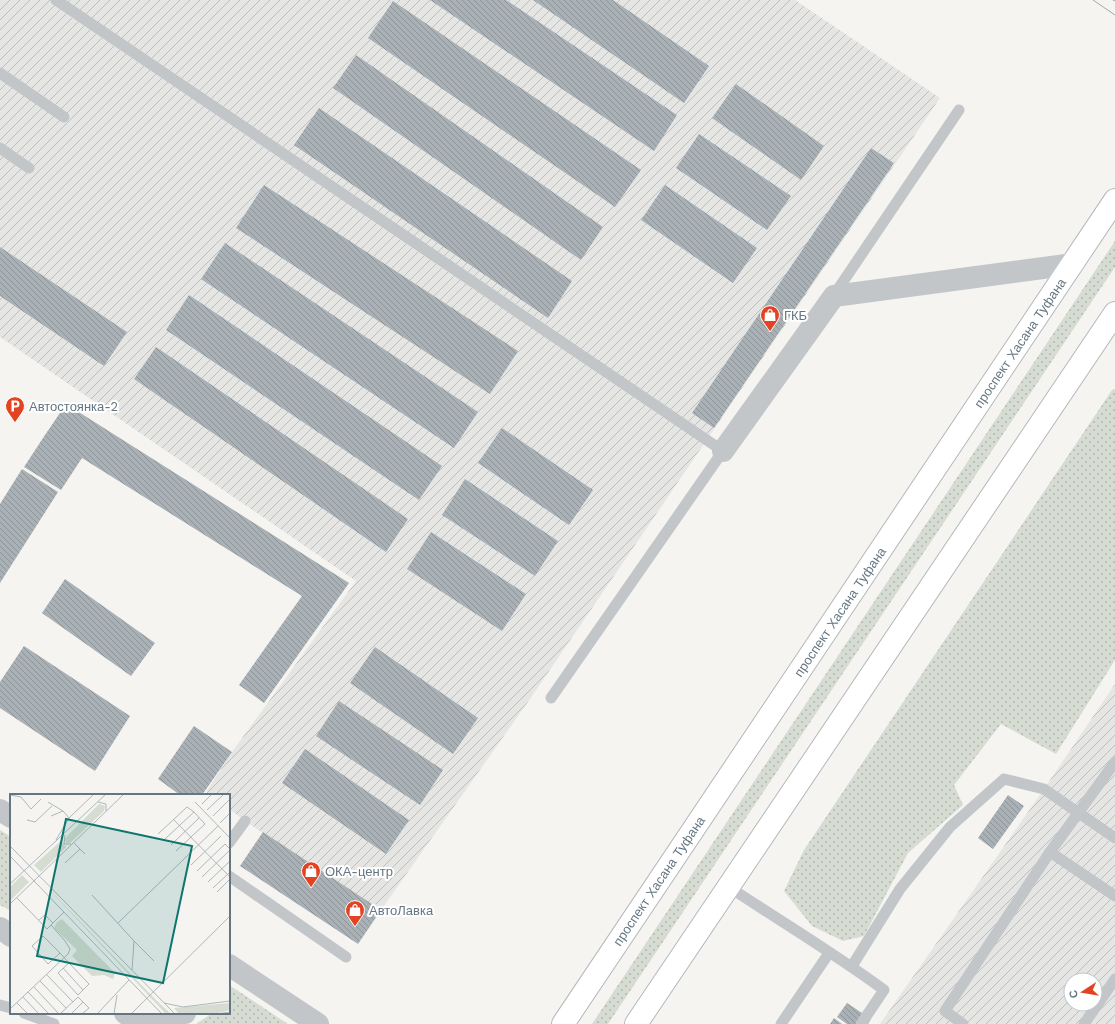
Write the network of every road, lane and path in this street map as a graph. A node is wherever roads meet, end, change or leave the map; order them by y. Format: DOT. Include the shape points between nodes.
graph roads {
  1 [pos="56,0"];
  2 [pos="0,73"];
  3 [pos="959,110"];
  4 [pos="64,117"];
  5 [pos="0,148"];
  6 [pos="29,168"];
  7 [pos="1115,200"];
  8 [pos="1073,264"];
  9 [pos="834,296"];
  10 [pos="1115,313"];
  11 [pos="723,451"];
  12 [pos="551,698"];
  13 [pos="1114,764"];
  14 [pos="0,810"];
  15 [pos="1078,813"];
  16 [pos="10,816"];
  17 [pos="245,821"];
  18 [pos="1115,838"];
  19 [pos="230,842"];
  20 [pos="1050,852"];
  21 [pos="230,877"];
  22 [pos="728,887"];
  23 [pos="1115,896"];
  24 [pos="0,928"];
  25 [pos="10,935"];
  26 [pos="829,953"];
  27 [pos="346,957"];
  28 [pos="230,966"];
  29 [pos="852,966"];
  30 [pos="1115,979"];
  31 [pos="0,1004"];
  32 [pos="10,1008"];
  33 [pos="27,1014"];
  34 [pos="126,1014"];
  35 [pos="152,1014"];
  36 [pos="180,1014"];
  37 [pos="54,1024"];
  38 [pos="139,1024"];
  39 [pos="318,1024"];
  40 [pos="563,1024"];
  41 [pos="636,1024"];
  42 [pos="782,1024"];
  43 [pos="861,1024"];
  44 [pos="963,1024"];
  45 [pos="1084,1024"];
  1 -- 11 [label="lane"];
  2 -- 4 [label="lane"];
  3 -- 9 [label="lane"];
  5 -- 6 [label="lane"];
  7 -- 8 [label="main road, проспект Хасана Туфана"];
  8 -- 9 [label="street"];
  8 -- 40 [label="main road, проспект Хасана Туфана"];
  9 -- 11 [label="street"];
  10 -- 22 [label="main road"];
  11 -- 12 [label="lane"];
  13 -- 15 [label="lane"];
  14 -- 16 [label="street"];
  15 -- 18 [label="lane"];
  15 -- 20 [label="lane"];
  15 -- 29 [label="lane" via="1044,789 1004,780 950,827 900,889"];
  17 -- 19 [label="lane"];
  20 -- 23 [label="lane"];
  20 -- 44 [label="lane" via="945,1011"];
  21 -- 27 [label="lane"];
  22 -- 26 [label="lane"];
  22 -- 41 [label="main road"];
  24 -- 25 [label="street"];
  26 -- 29 [label="lane"];
  26 -- 42 [label="lane"];
  28 -- 39 [label="street"];
  29 -- 43 [label="lane" via="884,990"];
  30 -- 45 [label="lane"];
  31 -- 32 [label="lane"];
  33 -- 37 [label="lane"];
  34 -- 38 [label="street"];
  35 -- 36 [label="street" via="164,1017"];
}
